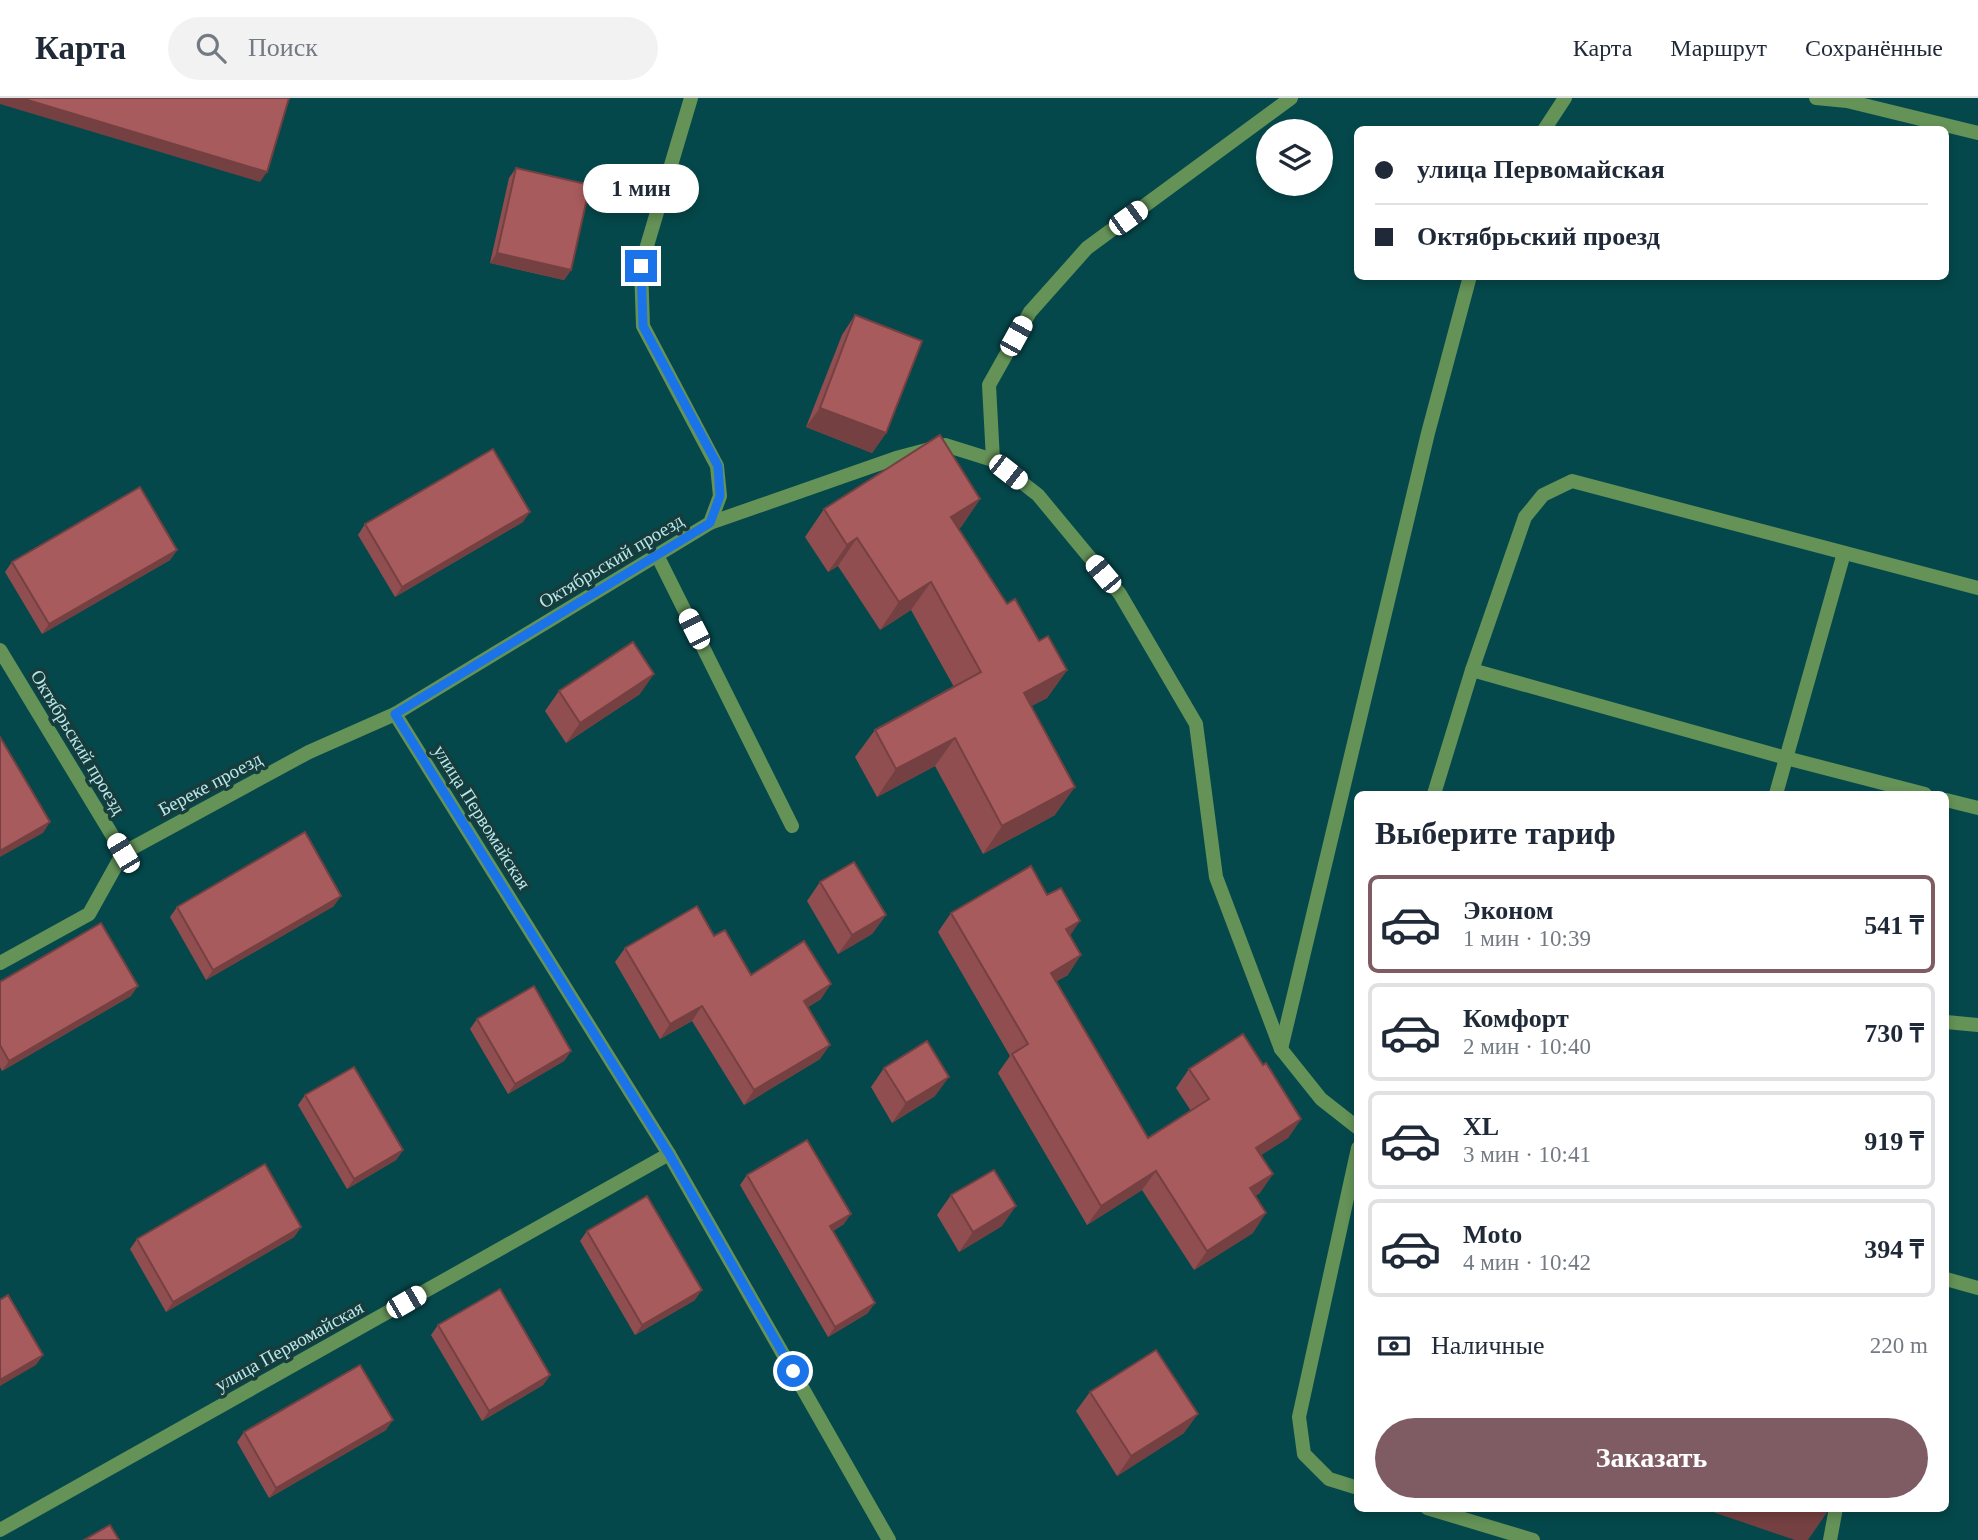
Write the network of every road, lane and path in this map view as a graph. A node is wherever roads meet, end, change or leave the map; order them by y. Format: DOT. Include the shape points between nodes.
graph roads {
  1 [pos="691,98"];
  2 [pos="1291,98"];
  3 [pos="1565,98"];
  4 [pos="1816,98"];
  5 [pos="1848,99"];
  6 [pos="1547,126"];
  7 [pos="1978,133"];
  8 [pos="1469,280"];
  9 [pos="993,460"];
  10 [pos="710,523"];
  11 [pos="1844,553"];
  12 [pos="657,555"];
  13 [pos="1978,588"];
  14 [pos="0,650"];
  15 [pos="1472,670"];
  16 [pos="395,714"];
  17 [pos="1786,758"];
  18 [pos="1435,791"];
  19 [pos="1777,791"];
  20 [pos="1913,791"];
  21 [pos="1949,801"];
  22 [pos="1978,808"];
  23 [pos="792,826"];
  24 [pos="123,853"];
  25 [pos="0,963"];
  26 [pos="1949,1022"];
  27 [pos="1978,1025"];
  28 [pos="1281,1049"];
  29 [pos="1354,1125"];
  30 [pos="669,1154"];
  31 [pos="1354,1166"];
  32 [pos="1949,1280"];
  33 [pos="1978,1288"];
  34 [pos="1354,1487"];
  35 [pos="1440,1512"];
  36 [pos="1835,1512"];
  37 [pos="0,1530"];
  38 [pos="889,1540"];
  39 [pos="1533,1540"];
  40 [pos="1829,1540"];
  1 -- 10 [label="street, Октябрьский проезд" via="641,266 643,326 718,466 720,496"];
  2 -- 9 [label="street" via="1087,248 1030,312 989,385"];
  3 -- 6 [label="street"];
  4 -- 5 [label="street"];
  5 -- 7 [label="street"];
  8 -- 28 [label="street" via="1424,446"];
  9 -- 10 [label="street" via="945,445"];
  9 -- 28 [label="street" via="1038,495 1120,594 1196,724 1216,877"];
  10 -- 12 [label="street, Октябрьский проезд"];
  11 -- 13 [label="street"];
  11 -- 15 [label="street" via="1572,481 1543,495 1525,517"];
  11 -- 17 [label="street"];
  12 -- 16 [label="street, Октябрьский проезд"];
  12 -- 23 [label="street"];
  14 -- 24 [label="street, Октябрьский проезд"];
  15 -- 17 [label="street"];
  15 -- 18 [label="street"];
  16 -- 24 [label="street, Береке проезд" via="309,752"];
  16 -- 30 [label="street, улица Первомайская"];
  17 -- 19 [label="street"];
  17 -- 20 [label="street"];
  21 -- 22 [label="street"];
  24 -- 25 [label="street" via="89,914"];
  26 -- 27 [label="street"];
  28 -- 29 [label="street" via="1321,1099"];
  30 -- 37 [label="street, улица Первомайская"];
  30 -- 38 [label="street, улица Первомайская"];
  31 -- 34 [label="street" via="1299,1417 1304,1454 1329,1479"];
  32 -- 33 [label="street"];
  35 -- 39 [label="street"];
  36 -- 40 [label="street"];
}
